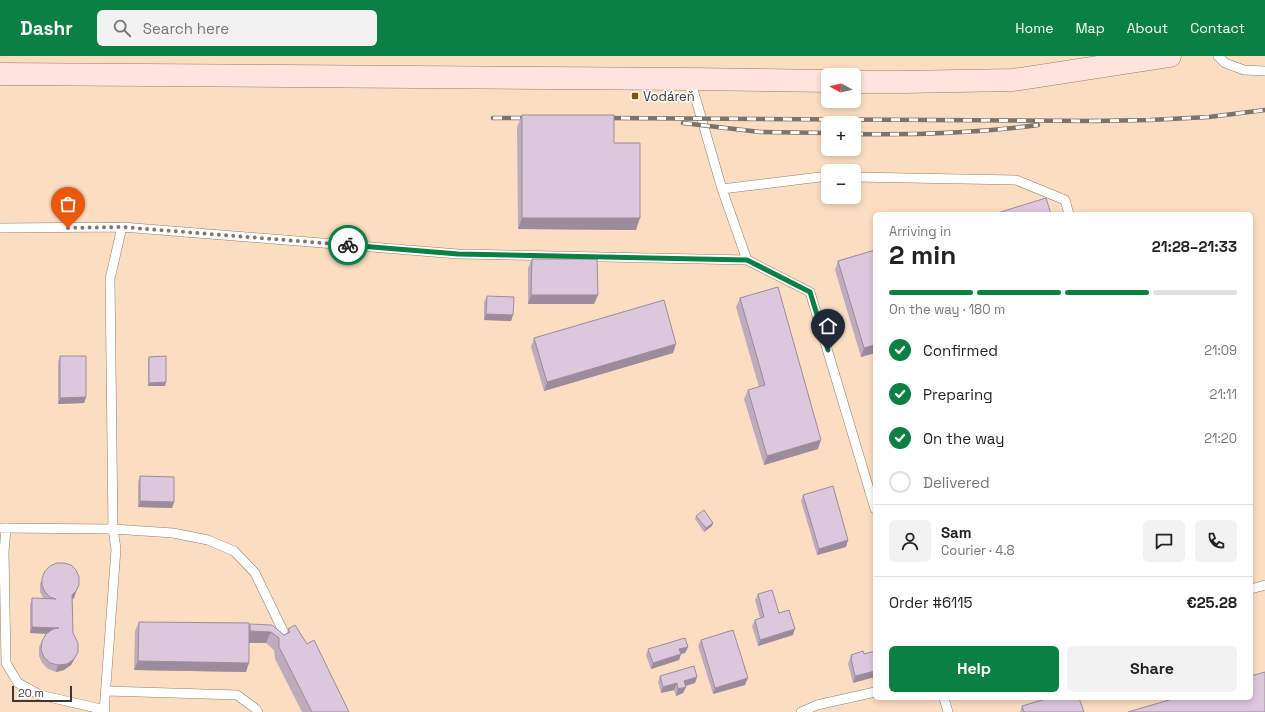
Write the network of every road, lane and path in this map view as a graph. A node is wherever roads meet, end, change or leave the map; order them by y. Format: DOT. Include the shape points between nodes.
graph roads {
  1 [pos="1170,56"];
  2 [pos="1218,56"];
  3 [pos="1265,71"];
  4 [pos="0,74"];
  5 [pos="690,79"];
  6 [pos="821,81"];
  7 [pos="861,82"];
  8 [pos="821,177"];
  9 [pos="861,177"];
  10 [pos="722,189"];
  11 [pos="1068,212"];
  12 [pos="122,227"];
  13 [pos="0,228"];
  14 [pos="747,260"];
  15 [pos="873,502"];
  16 [pos="3,528"];
  17 [pos="113,529"];
  18 [pos="1265,585"];
  19 [pos="1253,588"];
  20 [pos="284,633"];
  21 [pos="107,691"];
  22 [pos="873,692"];
  23 [pos="945,700"];
  24 [pos="105,711"];
  25 [pos="258,712"];
  26 [pos="801,712"];
  27 [pos="948,712"];
  1 -- 7 [label="street" via="1013,80"];
  2 -- 3 [label="lane" via="1225,63 1244,70"];
  4 -- 5 [label="street"];
  5 -- 6 [label="street"];
  5 -- 10 [label="lane"];
  8 -- 10 [label="lane"];
  9 -- 11 [label="lane" via="1016,180 1065,200"];
  10 -- 14 [label="lane"];
  12 -- 13 [label="lane"];
  12 -- 14 [label="lane" via="458,254"];
  12 -- 17 [label="lane" via="110,279"];
  14 -- 15 [label="lane" via="810,292"];
  16 -- 17 [label="lane"];
  16 -- 24 [label="lane" via="6,663 18,683 40,695"];
  17 -- 20 [label="lane" via="174,533 208,540 234,551 255,573"];
  17 -- 21 [label="lane" via="116,549"];
  18 -- 19 [label="lane"];
  21 -- 24 [label="lane"];
  21 -- 25 [label="lane" via="237,695"];
  22 -- 26 [label="lane" via="818,705"];
  23 -- 27 [label="lane"];
}
